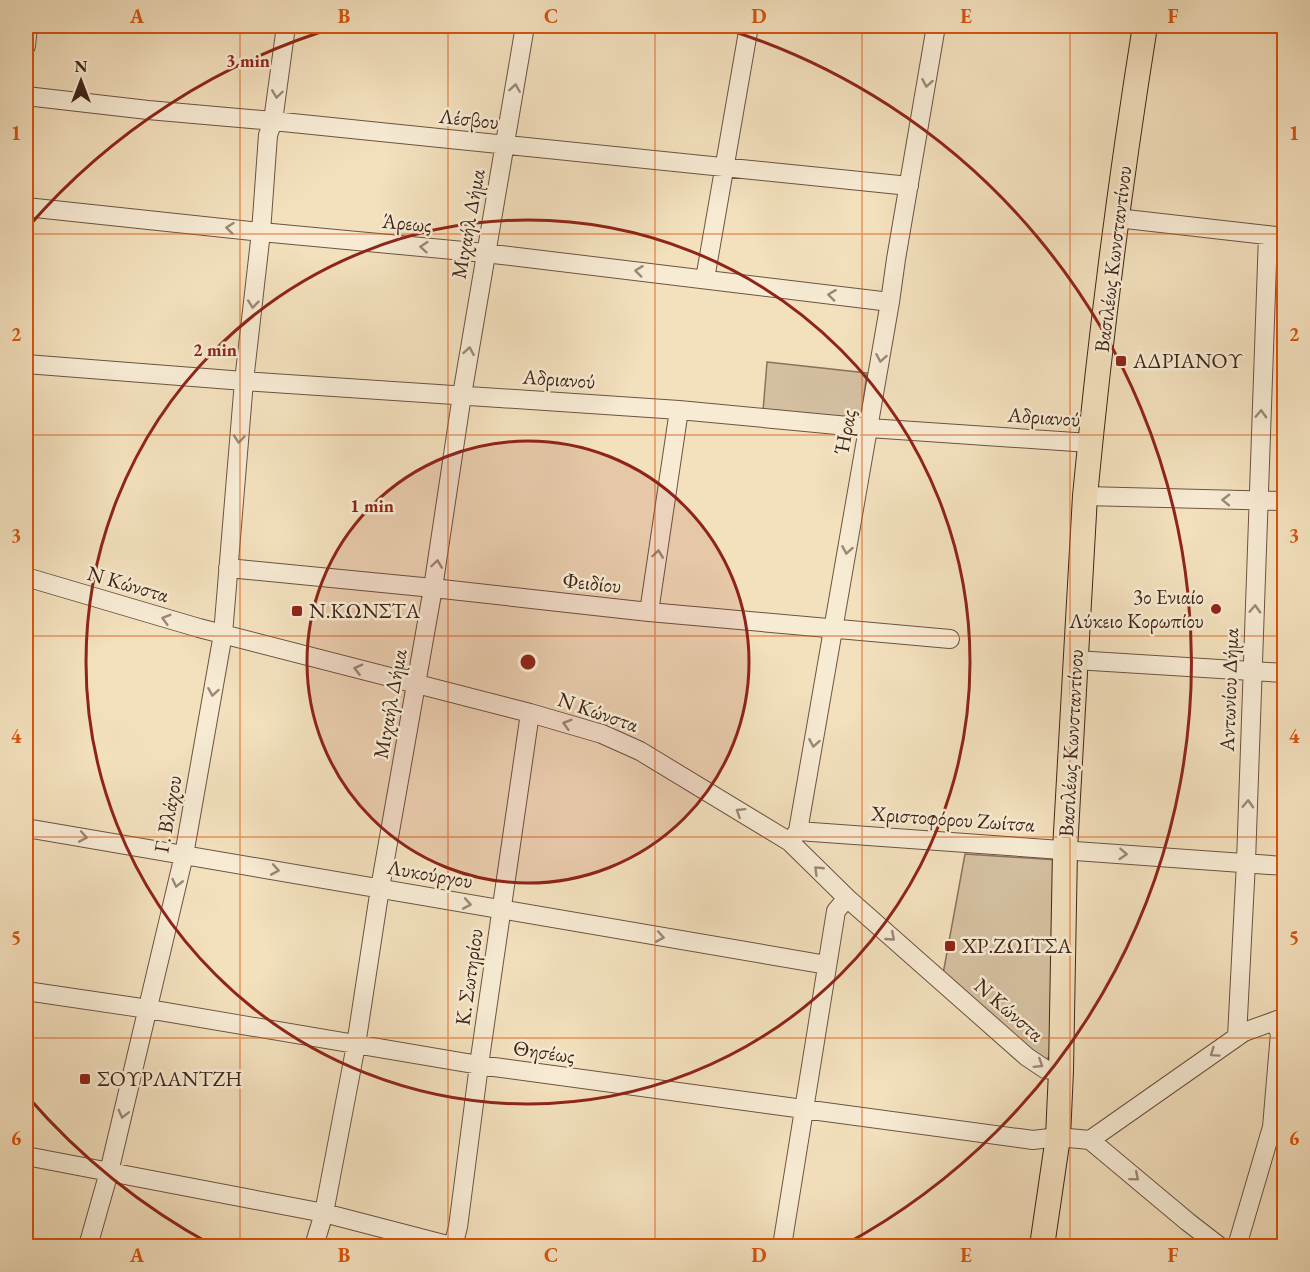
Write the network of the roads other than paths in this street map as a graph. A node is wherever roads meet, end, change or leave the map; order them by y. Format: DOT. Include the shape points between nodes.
graph roads {
  1 [pos="28,26"];
  2 [pos="286,26"];
  3 [pos="525,26"];
  4 [pos="749,26"];
  5 [pos="936,26"];
  6 [pos="1145,26"];
  7 [pos="26,46"];
  8 [pos="26,96"];
  9 [pos="273,121"];
  10 [pos="505,145"];
  11 [pos="723,167"];
  12 [pos="909,186"];
  13 [pos="26,207"];
  14 [pos="1117,218"];
  15 [pos="261,232"];
  16 [pos="1276,236"];
  17 [pos="485,253"];
  18 [pos="705,279"];
  19 [pos="890,302"];
  20 [pos="26,364"];
  21 [pos="244,381"];
  22 [pos="462,394"];
  23 [pos="679,410"];
  24 [pos="869,428"];
  25 [pos="1090,443"];
  26 [pos="1084,496"];
  27 [pos="1258,501"];
  28 [pos="1284,501"];
  29 [pos="228,568"];
  30 [pos="26,577"];
  31 [pos="434,588"];
  32 [pos="649,612"];
  33 [pos="834,628"];
  34 [pos="223,634"];
  35 [pos="950,639"];
  36 [pos="1075,660"];
  37 [pos="1252,671"];
  38 [pos="1284,673"];
  39 [pos="417,684"];
  40 [pos="530,713"];
  41 [pos="26,828"];
  42 [pos="794,837"];
  43 [pos="1065,850"];
  44 [pos="184,855"];
  45 [pos="1246,862"];
  46 [pos="1284,866"];
  47 [pos="381,888"];
  48 [pos="847,898"];
  49 [pos="502,910"];
  50 [pos="826,964"];
  51 [pos="26,992"];
  52 [pos="148,1009"];
  53 [pos="1279,1019"];
  54 [pos="1237,1037"];
  55 [pos="356,1046"];
  56 [pos="479,1065"];
  57 [pos="1061,1071"];
  58 [pos="803,1110"];
  59 [pos="1058,1137"];
  60 [pos="1090,1140"];
  61 [pos="26,1156"];
  62 [pos="109,1172"];
  63 [pos="324,1213"];
  64 [pos="88,1246"];
  65 [pos="314,1246"];
  66 [pos="452,1246"];
  67 [pos="782,1246"];
  68 [pos="1042,1246"];
  69 [pos="1219,1246"];
  70 [pos="1237,1246"];
  1 -- 7 [label="street"];
  2 -- 9 [label="street, Γ. Βλάχου, one-way"];
  10 -- 3 [label="street, Μιχαήλ Δήμα, one-way"];
  4 -- 11 [label="street"];
  5 -- 12 [label="street, Ήρας, one-way"];
  6 -- 14 [label="main road, Βασιλέως Κωνσταντίνου"];
  8 -- 9 [label="street, Λέσβου"];
  9 -- 10 [label="street, Λέσβου"];
  9 -- 15 [label="street, Γ. Βλάχου" via="268,135"];
  10 -- 11 [label="street, Λέσβου"];
  10 -- 17 [label="street, Μιχαήλ Δήμα"];
  11 -- 12 [label="street, Λέσβου"];
  11 -- 18 [label="street"];
  12 -- 19 [label="street, Ήρας"];
  15 -- 13 [label="street, Άρεως, one-way"];
  14 -- 16 [label="street"];
  14 -- 25 [label="main road, Βασιλέως Κωνσταντίνου"];
  17 -- 15 [label="street, Άρεως, one-way"];
  15 -- 21 [label="street, Γ. Βλάχου, one-way"];
  27 -- 16 [label="street, Αντωνίου Δήμα, one-way"];
  18 -- 17 [label="street, Άρεως, one-way"];
  22 -- 17 [label="street, Μιχαήλ Δήμα, one-way"];
  19 -- 18 [label="street, Άρεως, one-way"];
  19 -- 24 [label="street, Ήρας, one-way"];
  20 -- 21 [label="street, Αδριανού"];
  21 -- 22 [label="street, Αδριανού"];
  21 -- 29 [label="street, Γ. Βλάχου, one-way"];
  22 -- 23 [label="street, Αδριανού"];
  31 -- 22 [label="street, Μιχαήλ Δήμα, one-way"];
  23 -- 24 [label="street, Αδριανού"];
  32 -- 23 [label="street, one-way"];
  24 -- 25 [label="street, Αδριανού"];
  24 -- 33 [label="street, Ήρας, one-way"];
  25 -- 26 [label="main road, Βασιλέως Κωνσταντίνου"];
  27 -- 26 [label="street, one-way"];
  26 -- 36 [label="main road, Βασιλέως Κωνσταντίνου"];
  27 -- 28 [label="street"];
  37 -- 27 [label="street, Αντωνίου Δήμα, one-way"];
  29 -- 31 [label="street, Φειδίου"];
  29 -- 34 [label="street, Γ. Βλάχου"];
  34 -- 30 [label="street, Ν Κώνστα, one-way"];
  31 -- 32 [label="street, Φειδίου"];
  31 -- 39 [label="street, Μιχαήλ Δήμα"];
  32 -- 33 [label="street, Φειδίου"];
  33 -- 35 [label="street, Φειδίου"];
  33 -- 42 [label="street, Ήρας, one-way"];
  39 -- 34 [label="street, Ν Κώνστα, one-way"];
  34 -- 44 [label="street, Γ. Βλάχου, one-way"];
  36 -- 37 [label="street"];
  36 -- 43 [label="main road, Βασιλέως Κωνσταντίνου"];
  37 -- 38 [label="street"];
  45 -- 37 [label="street, Αντωνίου Δήμα, one-way"];
  39 -- 40 [label="street, Ν Κώνστα"];
  39 -- 47 [label="street, Μιχαήλ Δήμα"];
  42 -- 40 [label="street, Ν Κώνστα, one-way" via="640,750 602,734"];
  40 -- 49 [label="street, Κ. Σωτηρίου"];
  41 -- 44 [label="street, Λυκούργου, one-way"];
  42 -- 43 [label="street, Χριστοφόρου Ζωίτσα"];
  48 -- 42 [label="street, Ν Κώνστα, one-way"];
  43 -- 45 [label="street, Χριστοφόρου Ζωίτσα, one-way"];
  43 -- 57 [label="main road, Βασιλέως Κωνσταντίνου"];
  44 -- 47 [label="street, Λυκούργου, one-way"];
  44 -- 52 [label="street, Γ. Βλάχου, one-way"];
  45 -- 46 [label="street, Χριστοφόρου Ζωίτσα"];
  45 -- 54 [label="street, Αντωνίου Δήμα"];
  47 -- 49 [label="street, Λυκούργου, one-way"];
  47 -- 55 [label="street, Μιχαήλ Δήμα"];
  48 -- 50 [label="street" via="836,912"];
  48 -- 57 [label="street, Ν Κώνστα, one-way" via="1030,1058 1045,1069"];
  49 -- 50 [label="street, Λυκούργου, one-way"];
  49 -- 56 [label="street, Κ. Σωτηρίου"];
  50 -- 58 [label="street"];
  51 -- 52 [label="street, Θησέως"];
  52 -- 55 [label="street, Θησέως"];
  52 -- 62 [label="street, Γ. Βλάχου, one-way"];
  53 -- 54 [label="street"];
  53 -- 70 [label="street" via="1272,1127"];
  54 -- 60 [label="street, one-way"];
  55 -- 56 [label="street, Θησέως"];
  55 -- 63 [label="street, Μιχαήλ Δήμα"];
  56 -- 58 [label="street, Θησέως"];
  56 -- 66 [label="street, Κ. Σωτηρίου" via="458,1227"];
  57 -- 59 [label="main road, Βασιλέως Κωνσταντίνου"];
  58 -- 59 [label="street, Θησέως" via="1033,1140"];
  58 -- 67 [label="street"];
  59 -- 60 [label="street, Θησέως"];
  59 -- 68 [label="main road, Βασιλέως Κωνσταντίνου"];
  60 -- 69 [label="street, one-way"];
  61 -- 62 [label="street"];
  62 -- 63 [label="street"];
  62 -- 64 [label="street, Γ. Βλάχου"];
  63 -- 65 [label="street, Μιχαήλ Δήμα"];
  63 -- 66 [label="street"];
}
